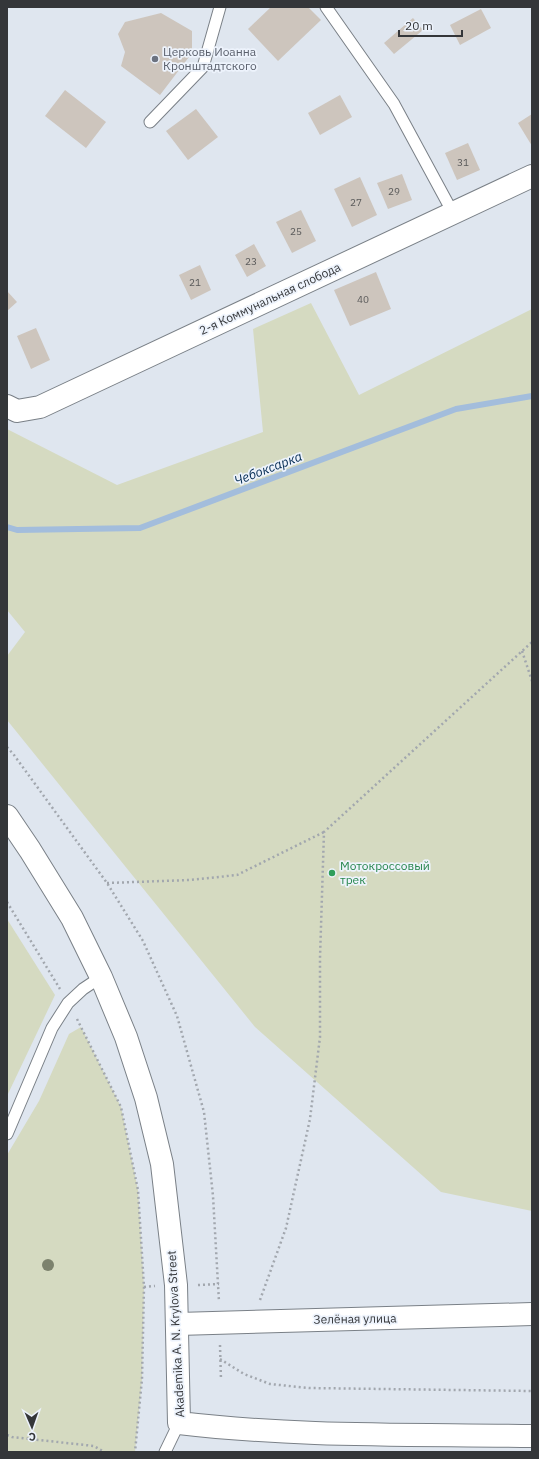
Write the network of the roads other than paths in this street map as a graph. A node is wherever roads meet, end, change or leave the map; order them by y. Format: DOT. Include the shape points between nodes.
graph roads {
  1 [pos="220,7"];
  2 [pos="326,7"];
  3 [pos="150,122"];
  4 [pos="532,176"];
  5 [pos="454,213"];
  6 [pos="7,406"];
  7 [pos="7,816"];
  8 [pos="7,828"];
  9 [pos="30,850"];
  10 [pos="101,977"];
  11 [pos="7,1134"];
  12 [pos="532,1314"];
  13 [pos="178,1324"];
  14 [pos="179,1423"];
  15 [pos="532,1436"];
  16 [pos="165,1452"];
  1 -- 3 [label="lane" via="203,67"];
  2 -- 5 [label="lane" via="394,104"];
  4 -- 5 [label="main road, 2-я Коммунальная слобода"];
  5 -- 6 [label="main road, 2-я Коммунальная слобода" via="40,407 18,411"];
  7 -- 9 [label="main road, Akademika A. N. Krylova Street"];
  8 -- 9 [label="main road, Akademika A. N. Krylova Street"];
  9 -- 10 [label="main road, Akademika A. N. Krylova Street" via="72,918"];
  10 -- 11 [label="lane" via="83,989 68,1004 52,1028"];
  10 -- 13 [label="main road, Akademika A. N. Krylova Street" via="126,1037 146,1098 162,1164"];
  12 -- 13 [label="main road, Зелёная улица"];
  13 -- 14 [label="main road, Akademika A. N. Krylova Street"];
  14 -- 15 [label="main road, Akademika A. N. Krylova Street" via="292,1433"];
  14 -- 16 [label="lane"];
}
